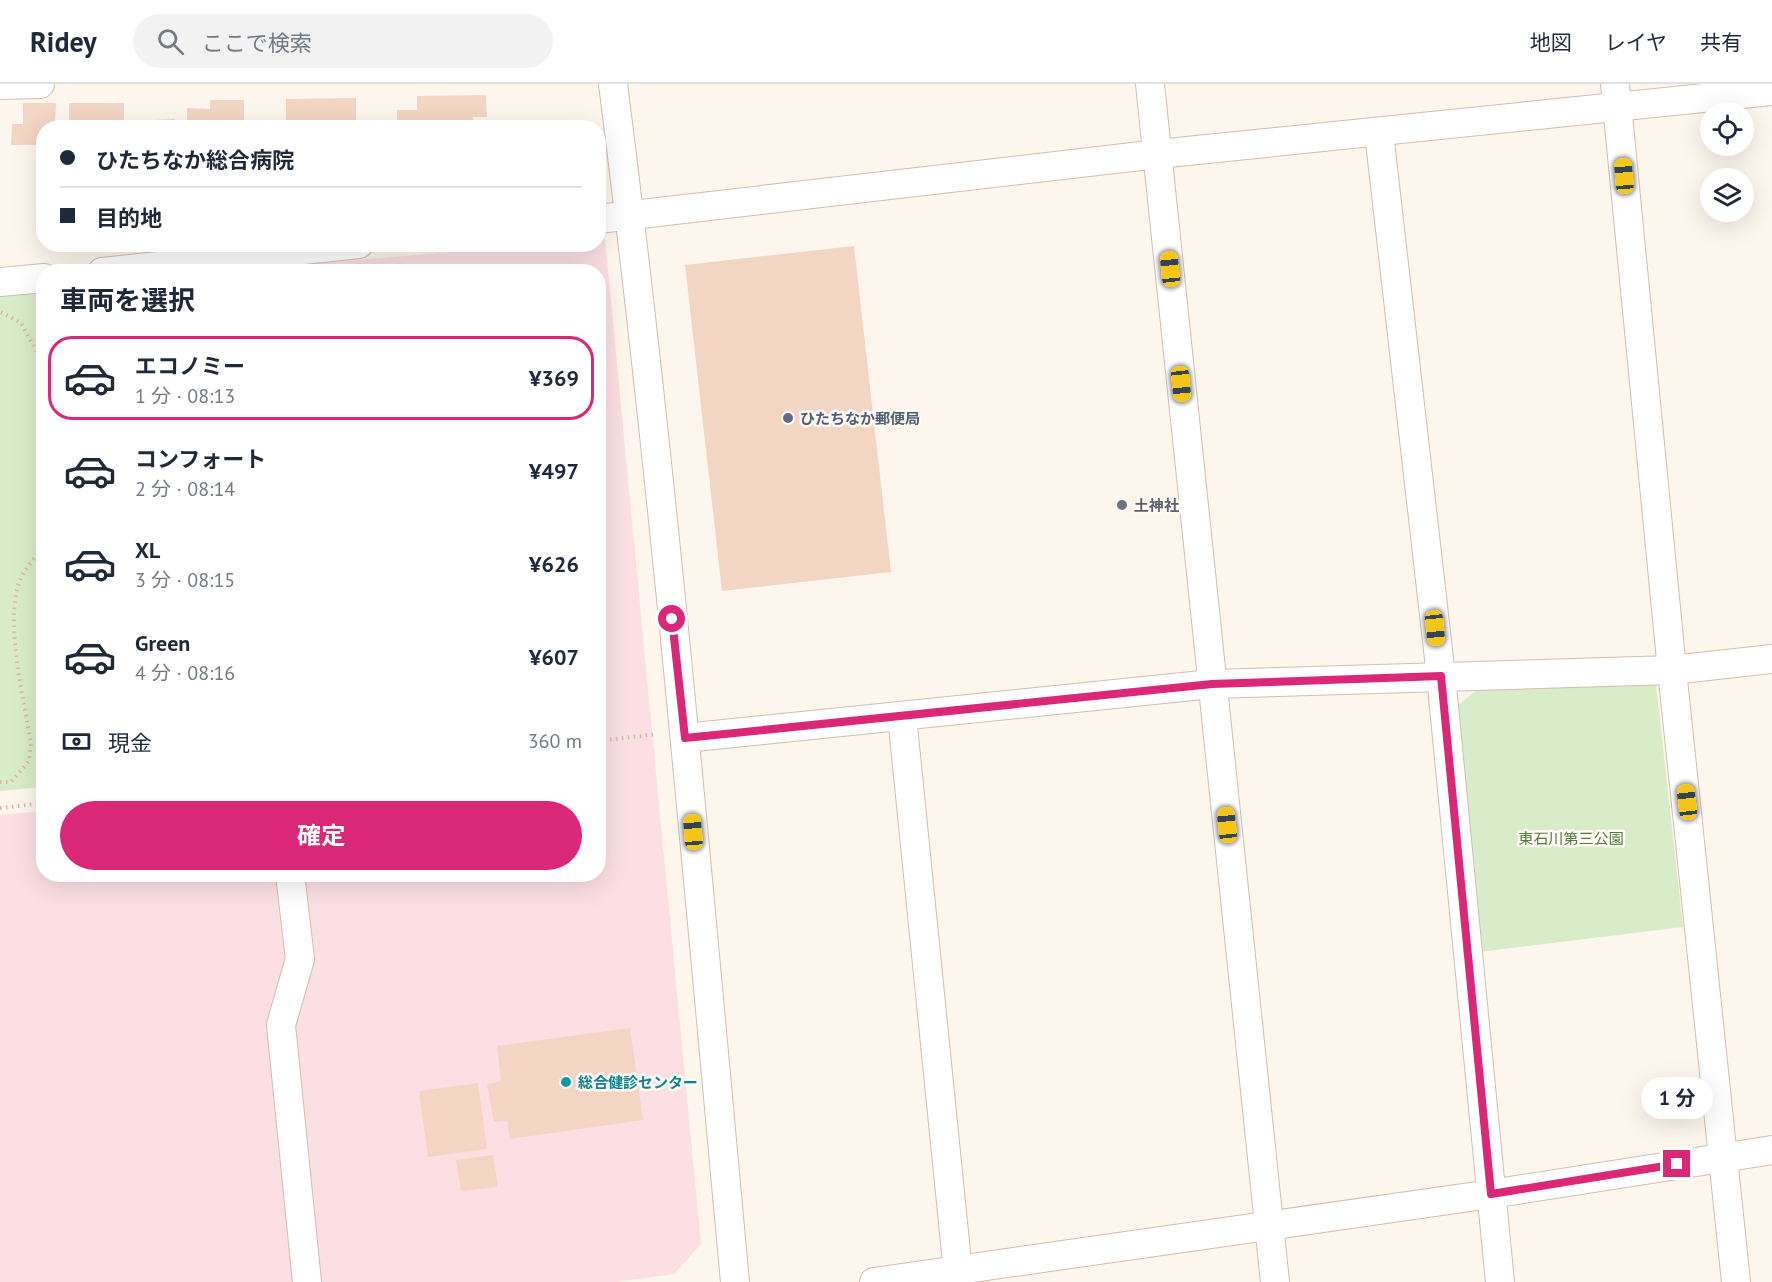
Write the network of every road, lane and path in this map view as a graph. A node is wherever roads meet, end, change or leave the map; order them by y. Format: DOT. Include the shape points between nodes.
graph roads {
  1 [pos="40,84"];
  2 [pos="614,84"];
  3 [pos="1150,84"];
  4 [pos="0,86"];
  5 [pos="1772,91"];
  6 [pos="1616,95"];
  7 [pos="1379,133"];
  8 [pos="1158,154"];
  9 [pos="630,216"];
  10 [pos="606,218"];
  11 [pos="286,252"];
  12 [pos="175,264"];
  13 [pos="36,279"];
  14 [pos="0,282"];
  15 [pos="0,312"];
  16 [pos="36,350"];
  17 [pos="36,556"];
  18 [pos="1772,659"];
  19 [pos="1672,670"];
  20 [pos="1441,676"];
  21 [pos="1212,684"];
  22 [pos="902,716"];
  23 [pos="685,738"];
  24 [pos="606,740"];
  25 [pos="0,782"];
  26 [pos="36,804"];
  27 [pos="0,808"];
  28 [pos="291,882"];
  29 [pos="1772,1150"];
  30 [pos="1723,1157"];
  31 [pos="1491,1194"];
  32 [pos="1270,1226"];
  33 [pos="958,1276"];
  34 [pos="307,1282"];
  35 [pos="735,1282"];
  36 [pos="874,1282"];
  37 [pos="1275,1282"];
  38 [pos="1500,1282"];
  39 [pos="1736,1282"];
  1 -- 4 [label="street"];
  2 -- 9 [label="street"];
  3 -- 8 [label="street"];
  5 -- 6 [label="street"];
  6 -- 7 [label="street"];
  6 -- 19 [label="street"];
  7 -- 8 [label="street"];
  7 -- 20 [label="street"];
  8 -- 9 [label="street"];
  8 -- 21 [label="street"];
  9 -- 10 [label="street"];
  9 -- 23 [label="street"];
  11 -- 12 [label="street"];
  13 -- 14 [label="street"];
  15 -- 16 [label="path" via="21,323"];
  17 -- 25 [label="path" via="17,589 14,626 29,761 11,782"];
  18 -- 19 [label="street"];
  19 -- 20 [label="street"];
  19 -- 30 [label="street"];
  20 -- 21 [label="street"];
  20 -- 31 [label="street"];
  21 -- 22 [label="street"];
  21 -- 32 [label="street"];
  22 -- 23 [label="street"];
  22 -- 33 [label="street"];
  23 -- 24 [label="path" via="656,734"];
  23 -- 35 [label="street"];
  26 -- 27 [label="path"];
  28 -- 34 [label="street" via="300,958 281,1026"];
  29 -- 30 [label="street"];
  30 -- 31 [label="street"];
  30 -- 39 [label="street"];
  31 -- 32 [label="street"];
  31 -- 38 [label="street"];
  32 -- 33 [label="street"];
  32 -- 37 [label="street"];
  33 -- 36 [label="street"];
}
